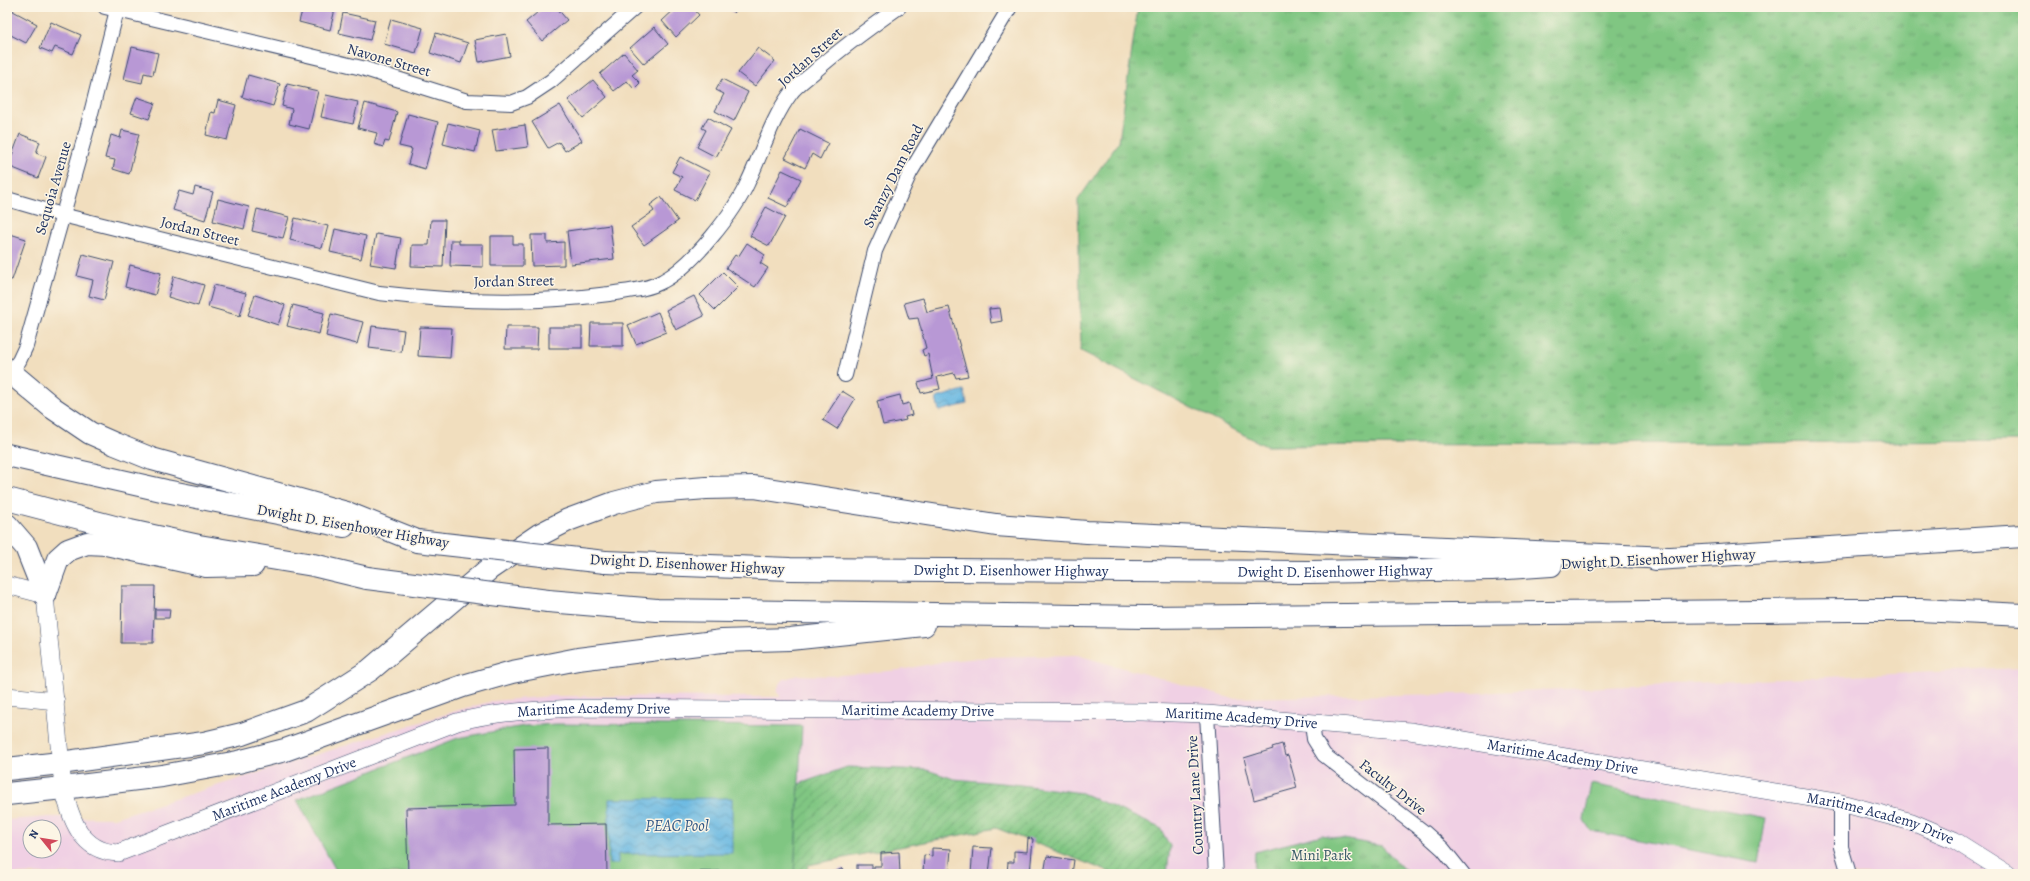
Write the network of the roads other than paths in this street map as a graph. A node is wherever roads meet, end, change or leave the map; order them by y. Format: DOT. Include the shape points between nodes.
graph roads {
  1 [pos="635,7"];
  2 [pos="899,7"];
  3 [pos="1010,7"];
  4 [pos="111,8"];
  5 [pos="7,198"];
  6 [pos="62,215"];
  7 [pos="9,371"];
  8 [pos="845,376"];
  9 [pos="7,455"];
  10 [pos="7,499"];
  11 [pos="7,525"];
  12 [pos="2023,536"];
  13 [pos="418,541"];
  14 [pos="1668,558"];
  15 [pos="313,565"];
  16 [pos="7,586"];
  17 [pos="45,595"];
  18 [pos="2023,606"];
  19 [pos="1989,613"];
  20 [pos="1026,614"];
  21 [pos="2023,615"];
  22 [pos="7,696"];
  23 [pos="56,701"];
  24 [pos="1207,714"];
  25 [pos="1312,722"];
  26 [pos="60,763"];
  27 [pos="7,769"];
  28 [pos="62,788"];
  29 [pos="7,794"];
  30 [pos="1841,803"];
  31 [pos="1216,874"];
  32 [pos="1463,874"];
  33 [pos="1849,874"];
  34 [pos="2008,874"];
  1 -- 4 [label="street, Navone Street" via="551,81 527,97 511,103 467,101 362,68"];
  2 -- 6 [label="street, Jordan Street" via="828,60 791,92 772,126 748,183 717,231 684,266 663,281 635,290 587,297 515,299 428,299 379,294"];
  3 -- 8 [label="street, Swanzy Dam Road" via="910,173 875,251"];
  4 -- 6 [label="street, Sequoia Avenue" via="87,129"];
  5 -- 6 [label="street, Jordan Street"];
  6 -- 7 [label="street, Sequoia Avenue" via="26,346 19,361"];
  7 -- 13 [label="main road" via="53,408 90,433 115,444 152,459 346,513"];
  9 -- 13 [label="main road, Dwight D. Eisenhower Highway" via="166,491"];
  10 -- 15 [label="main road" via="199,546"];
  11 -- 17 [label="main road" via="26,547"];
  12 -- 14 [label="main road, Dwight D. Eisenhower Highway"];
  13 -- 14 [label="main road, Dwight D. Eisenhower Highway, bridge" via="605,562 790,569 1308,572 1492,569"];
  14 -- 26 [label="main road" via="1087,532 996,525 754,487 656,492 614,503 539,534 489,569 370,670 306,711 242,734 204,743"];
  15 -- 17 [label="main road" via="206,566 106,544 87,543 68,550 58,559"];
  15 -- 20 [label="main road, bridge" via="367,578 548,601 657,610"];
  16 -- 17 [label="street"];
  17 -- 23 [label="street, Maritime Academy Drive"];
  18 -- 19 [label="main road"];
  19 -- 20 [label="main road" via="1850,610 1145,616"];
  19 -- 21 [label="main road"];
  20 -- 28 [label="main road" via="790,639 722,641 578,659 512,672 463,686 285,750 238,762 162,776"];
  22 -- 23 [label="street"];
  23 -- 26 [label="street, Maritime Academy Drive"];
  24 -- 25 [label="street, Maritime Academy Drive"];
  24 -- 28 [label="street, Maritime Academy Drive" via="584,708 512,711 456,722 118,853 101,851 84,838 71,818"];
  24 -- 31 [label="street, Country Lane Drive"];
  25 -- 30 [label="street, Maritime Academy Drive" via="1410,731"];
  25 -- 32 [label="street, Faculty Drive" via="1314,739 1324,755 1424,832 1443,849"];
  26 -- 27 [label="main road"];
  26 -- 28 [label="street, Maritime Academy Drive"];
  28 -- 29 [label="main road"];
  30 -- 33 [label="street" via="1840,847"];
  30 -- 34 [label="street, Maritime Academy Drive" via="1912,822 1954,840"];
}
